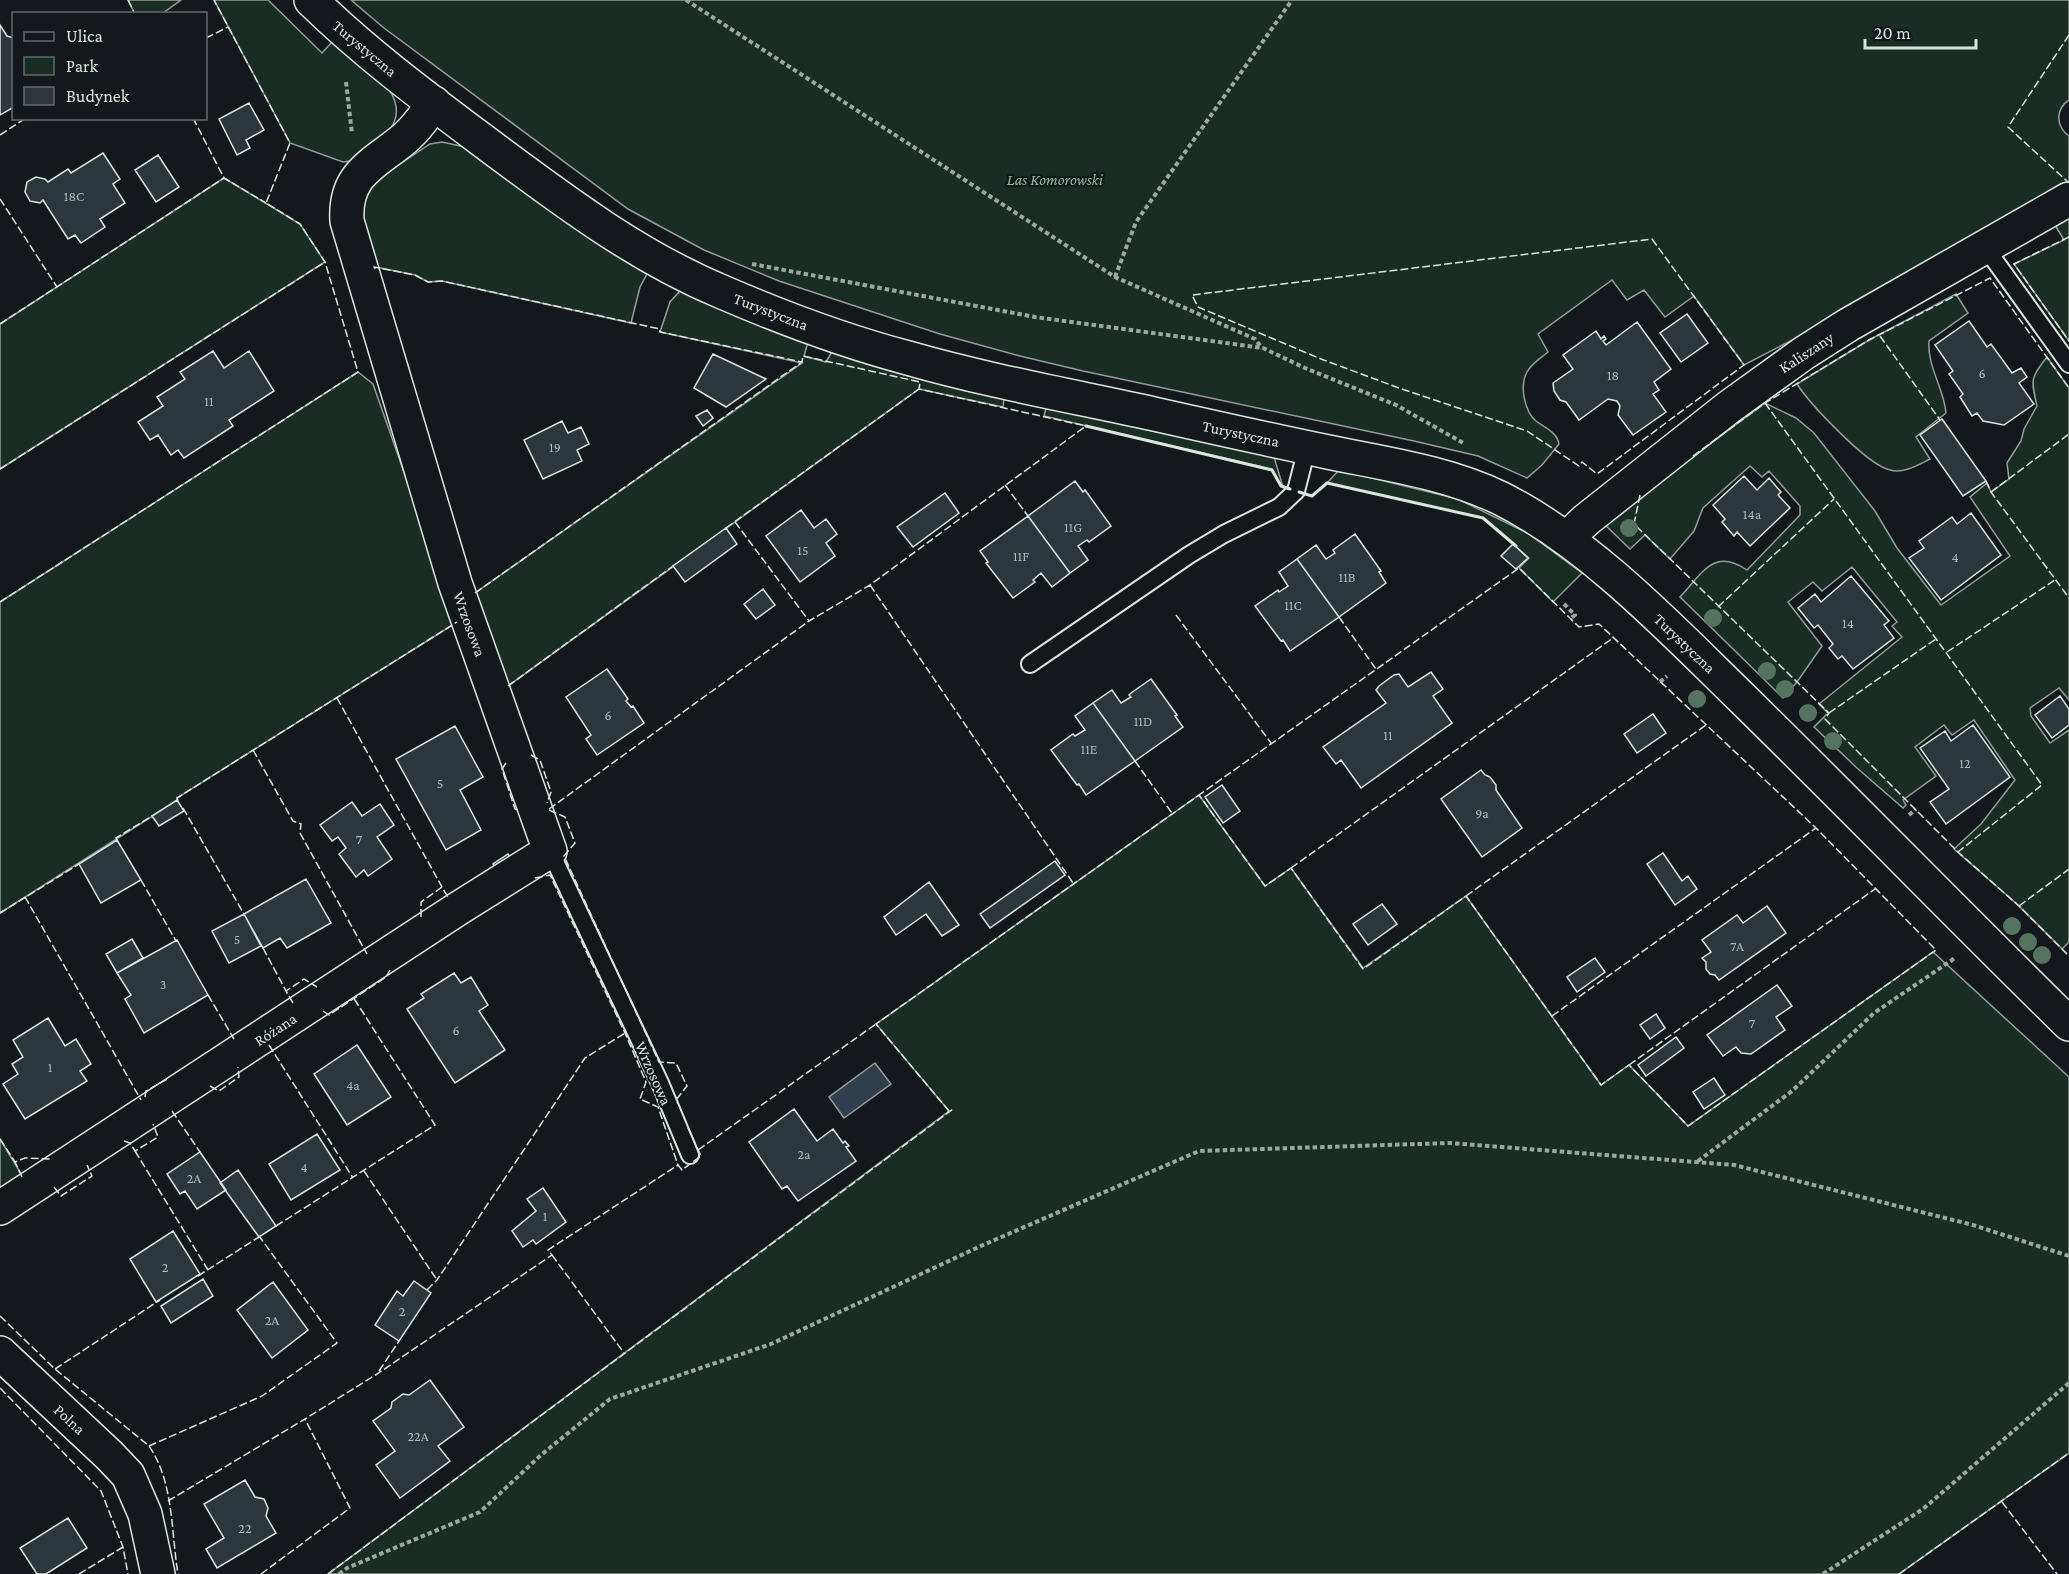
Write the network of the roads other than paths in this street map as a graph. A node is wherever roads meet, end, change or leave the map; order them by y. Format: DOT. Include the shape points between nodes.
graph roads {
  1 [pos="311,0"];
  2 [pos="434,103"];
  3 [pos="2069,199"];
  4 [pos="1985,247"];
  5 [pos="2069,364"];
  6 [pos="1307,448"];
  7 [pos="1566,539"];
  8 [pos="1030,664"];
  9 [pos="550,850"];
  10 [pos="2069,1024"];
  11 [pos="690,1155"];
  12 [pos="0,1208"];
  13 [pos="0,1353"];
  14 [pos="158,1574"];
  1 -- 2 [label="street, Turystyczna" via="354,40"];
  2 -- 6 [label="street, Turystyczna" via="609,231 694,280 761,309 909,359"];
  2 -- 9 [label="street, Wrzosowa" via="406,138 363,170 347,198 347,220 455,583"];
  3 -- 4 [label="street, Kaliszany"];
  4 -- 5 [label="lane"];
  4 -- 7 [label="street, Kaliszany" via="1848,325 1763,381"];
  6 -- 7 [label="street, Turystyczna" via="1454,480 1520,509"];
  6 -- 8 [label="lane" via="1296,491 1280,507 1189,555"];
  7 -- 10 [label="street, Turystyczna" via="1643,603 1711,668"];
  9 -- 11 [label="lane, Wrzosowa"];
  9 -- 12 [label="street, Różana"];
  13 -- 14 [label="street, Polna" via="128,1475 145,1514"];
}
